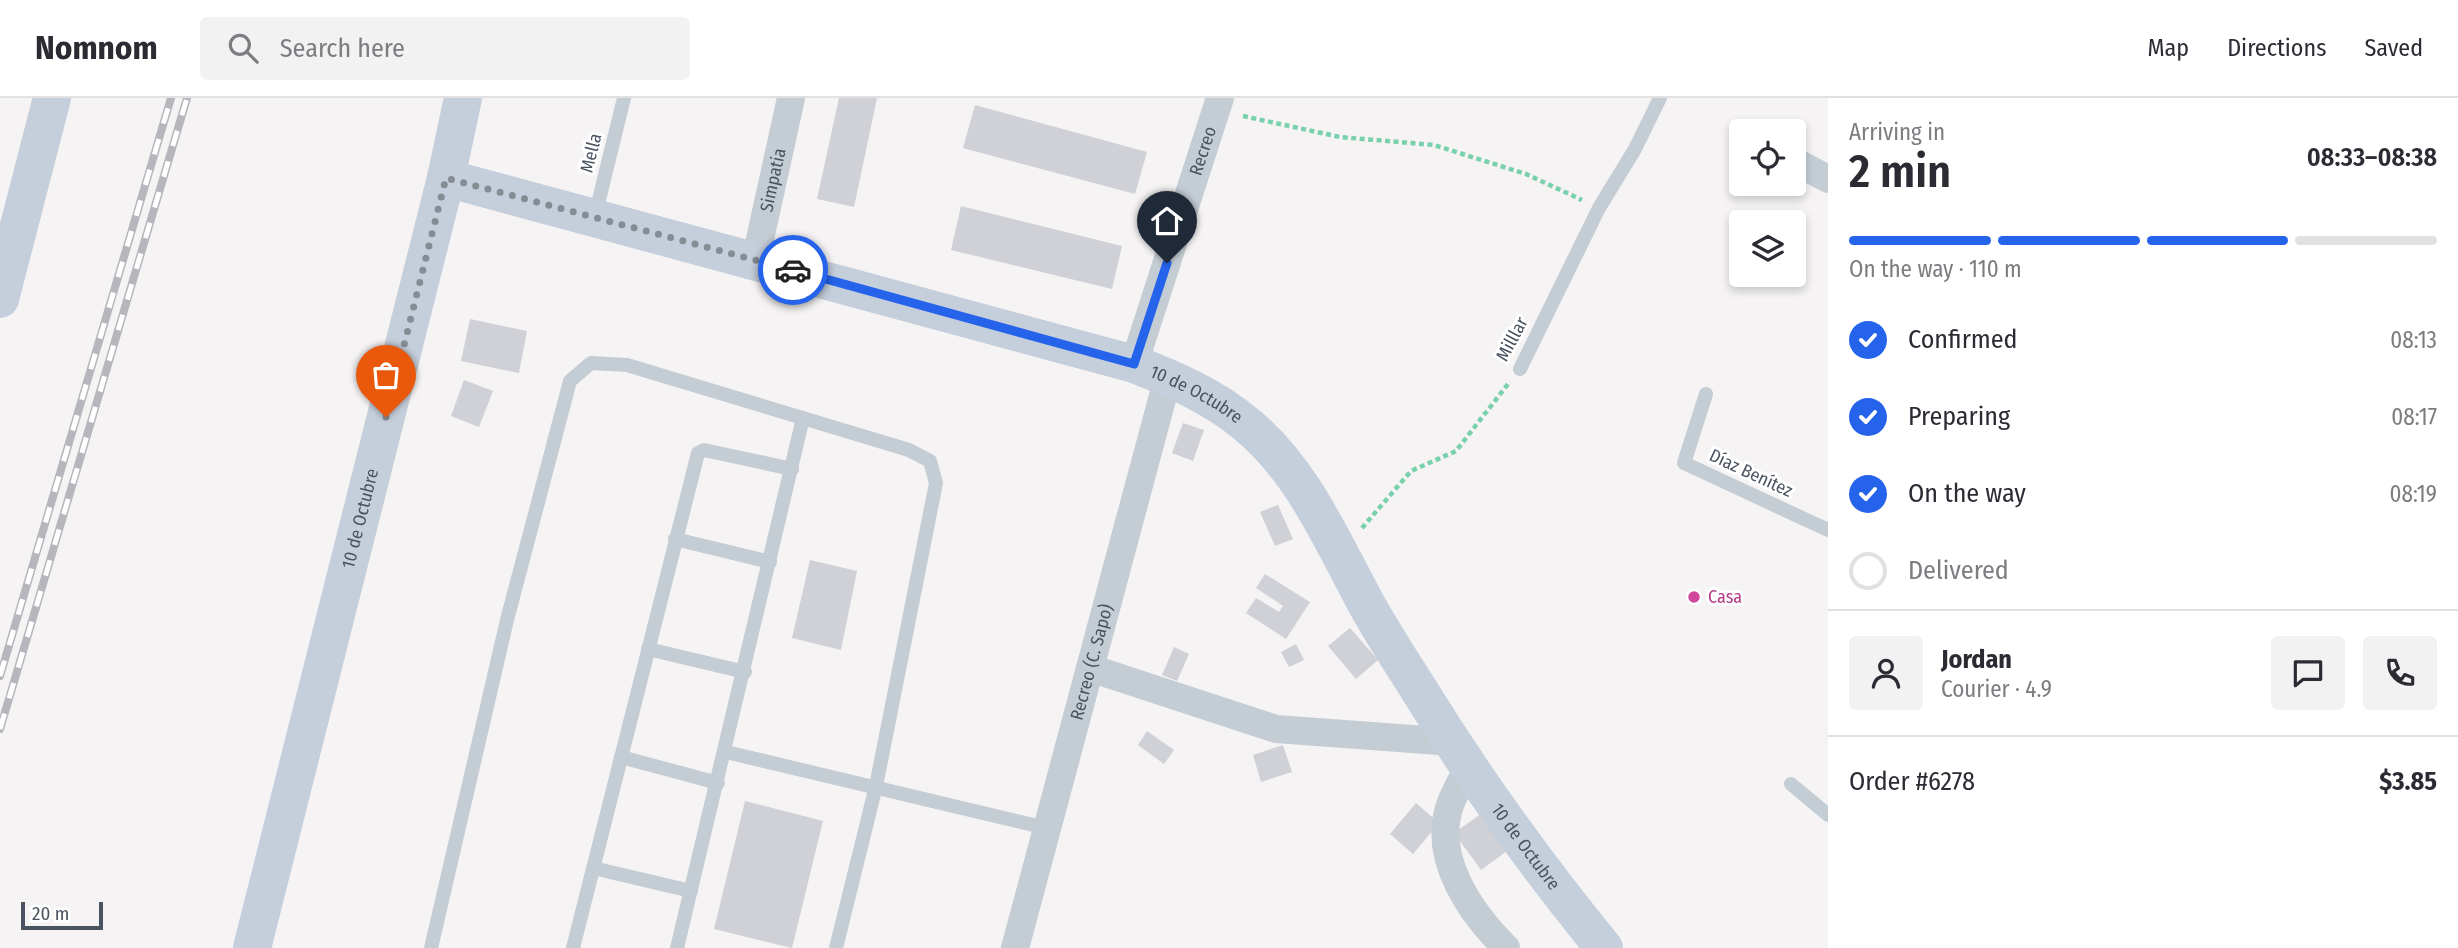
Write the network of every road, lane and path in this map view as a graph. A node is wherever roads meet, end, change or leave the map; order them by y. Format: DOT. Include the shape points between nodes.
graph roads {
  1 [pos="52,98"];
  2 [pos="463,98"];
  3 [pos="624,98"];
  4 [pos="791,98"];
  5 [pos="1660,98"];
  6 [pos="1217,104"];
  7 [pos="1806,167"];
  8 [pos="446,178"];
  9 [pos="1828,179"];
  10 [pos="1599,208"];
  11 [pos="595,217"];
  12 [pos="755,262"];
  13 [pos="0,299"];
  14 [pos="1520,369"];
  15 [pos="1151,371"];
  16 [pos="1706,394"];
  17 [pos="803,418"];
  18 [pos="792,469"];
  19 [pos="1828,530"];
  20 [pos="675,539"];
  21 [pos="1341,552"];
  22 [pos="770,562"];
  23 [pos="648,649"];
  24 [pos="1090,668"];
  25 [pos="744,672"];
  26 [pos="726,752"];
  27 [pos="1461,754"];
  28 [pos="621,757"];
  29 [pos="718,783"];
  30 [pos="1791,784"];
  31 [pos="876,786"];
  32 [pos="1828,814"];
  33 [pos="1046,828"];
  34 [pos="593,868"];
  35 [pos="691,891"];
  36 [pos="252,948"];
  37 [pos="431,948"];
  38 [pos="573,948"];
  39 [pos="677,948"];
  40 [pos="836,948"];
  41 [pos="1015,948"];
  42 [pos="1506,948"];
  43 [pos="1604,948"];
  1 -- 13 [label="main road"];
  2 -- 8 [label="main road"];
  3 -- 11 [label="lane, Mella"];
  4 -- 12 [label="street, Simpatia"];
  5 -- 10 [label="lane, Milllar"];
  6 -- 10 [label="path" via="1340,137 1434,145 1526,174"];
  6 -- 15 [label="street, Recreo"];
  7 -- 9 [label="street"];
  8 -- 11 [label="main road, 10 de Octubre"];
  8 -- 36 [label="main road, 10 de Octubre"];
  10 -- 14 [label="lane, Milllar"];
  11 -- 12 [label="main road, 10 de Octubre"];
  12 -- 15 [label="main road, 10 de Octubre"];
  14 -- 21 [label="path, Milllar" via="1456,451 1411,471"];
  15 -- 21 [label="main road, 10 de Octubre" via="1246,423 1273,449"];
  15 -- 24 [label="street, Recreo (C. Sapo)"];
  16 -- 19 [label="lane, Díaz Benítez" via="1684,463"];
  17 -- 18 [label="lane"];
  17 -- 31 [label="lane" via="909,450 930,461 936,483"];
  17 -- 37 [label="lane" via="627,365 591,363 570,381 507,620"];
  18 -- 20 [label="lane" via="704,450 698,453"];
  18 -- 22 [label="lane"];
  20 -- 22 [label="lane"];
  20 -- 23 [label="lane"];
  21 -- 27 [label="main road, 10 de Octubre" via="1362,595"];
  22 -- 25 [label="lane"];
  23 -- 25 [label="lane"];
  23 -- 28 [label="lane"];
  24 -- 27 [label="street" via="1276,729"];
  24 -- 33 [label="street, Recreo (C. Sapo)"];
  25 -- 26 [label="lane"];
  26 -- 29 [label="lane"];
  26 -- 31 [label="lane"];
  27 -- 42 [label="street" via="1444,845 1455,880 1487,929"];
  27 -- 43 [label="main road, 10 de Octubre"];
  28 -- 29 [label="lane"];
  28 -- 34 [label="lane"];
  29 -- 35 [label="lane"];
  30 -- 32 [label="lane"];
  31 -- 33 [label="lane"];
  31 -- 40 [label="lane"];
  33 -- 41 [label="street, Recreo (C. Sapo)"];
  34 -- 35 [label="lane"];
  34 -- 38 [label="lane"];
  35 -- 39 [label="lane"];
}
